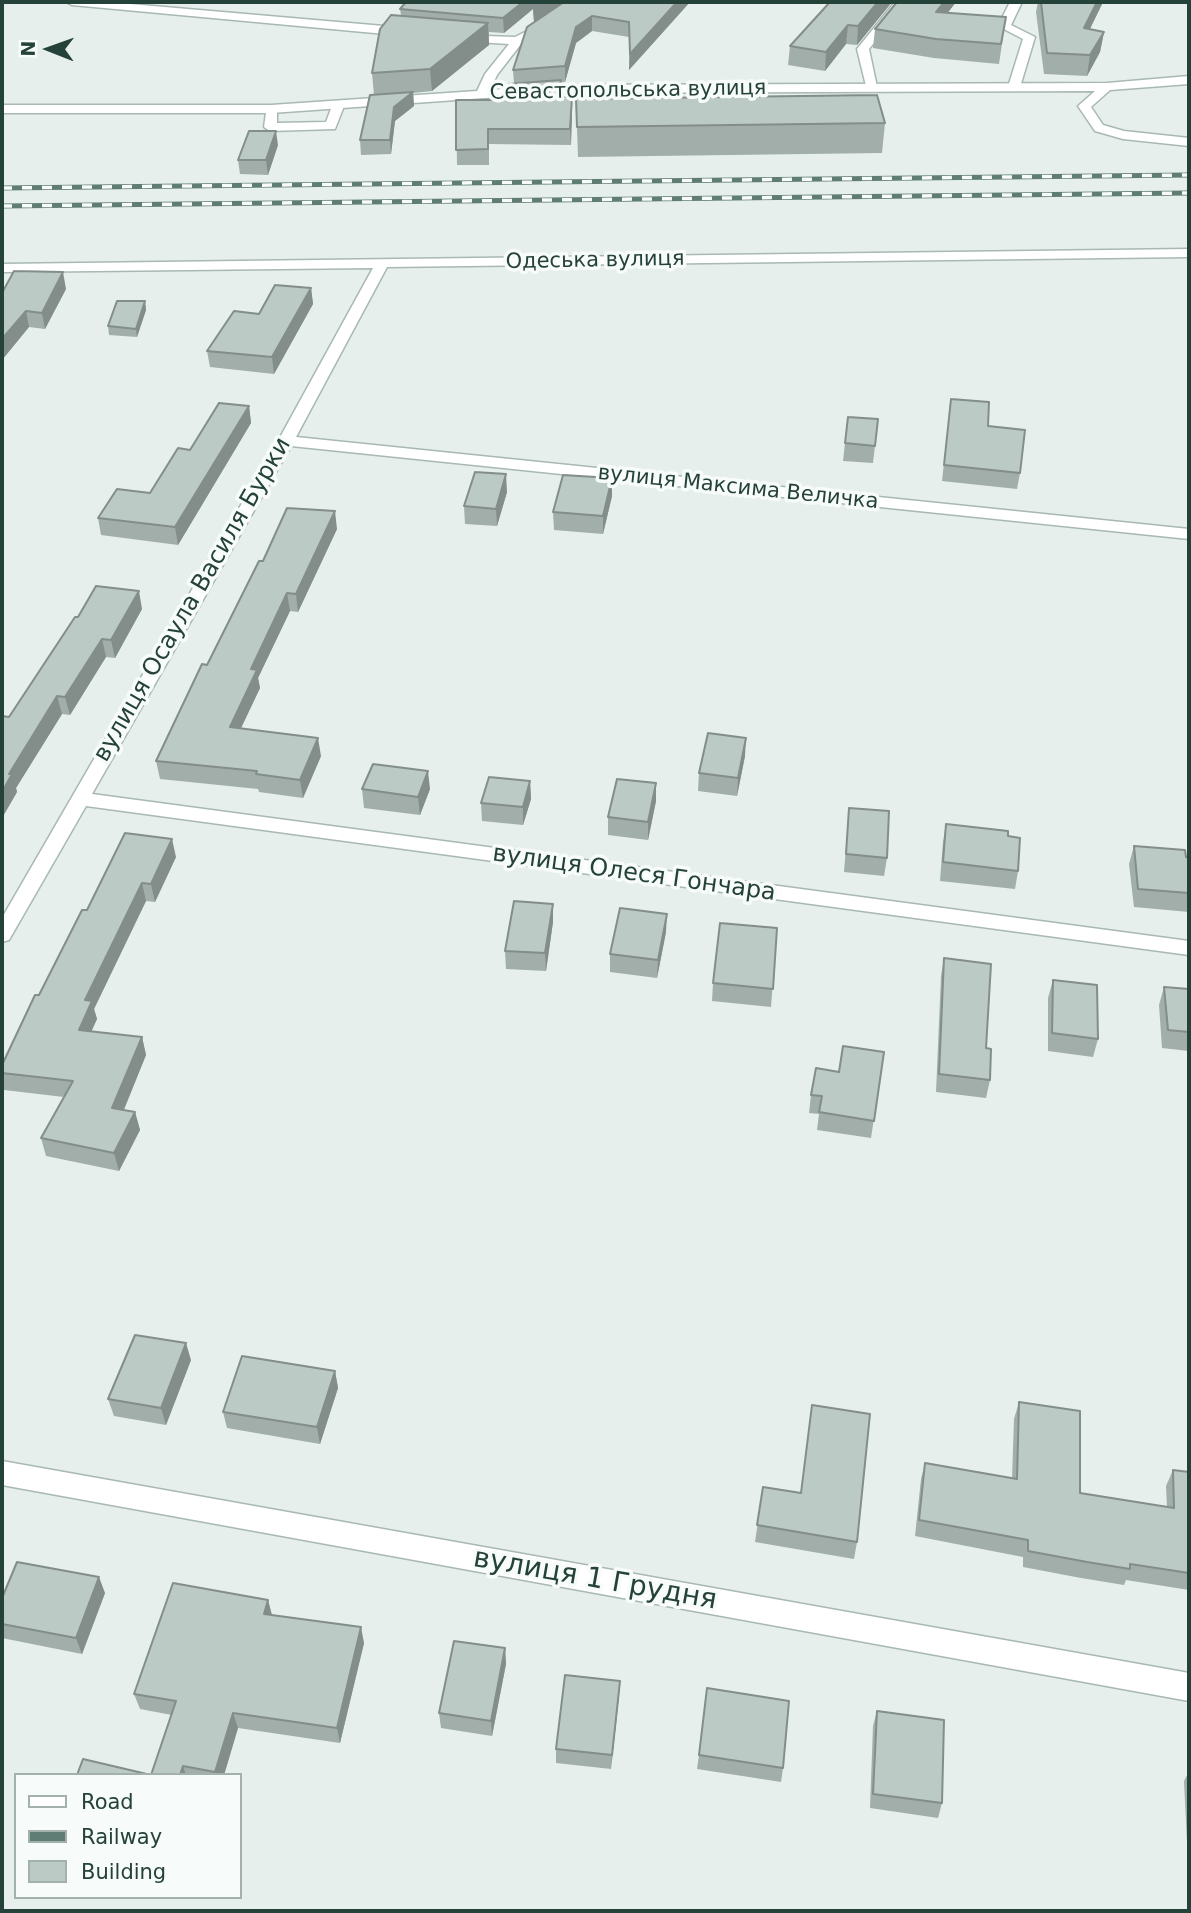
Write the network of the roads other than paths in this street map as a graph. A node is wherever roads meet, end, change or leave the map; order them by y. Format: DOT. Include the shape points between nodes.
graph roads {
  1 [pos="72,2"];
  2 [pos="901,2"];
  3 [pos="1016,2"];
  4 [pos="169,7"];
  5 [pos="537,28"];
  6 [pos="418,33"];
  7 [pos="446,35"];
  8 [pos="517,41"];
  9 [pos="1189,80"];
  10 [pos="871,87"];
  11 [pos="1014,87"];
  12 [pos="1107,87"];
  13 [pos="482,94"];
  14 [pos="338,106"];
  15 [pos="271,108"];
  16 [pos="2,109"];
  17 [pos="1189,142"];
  18 [pos="1189,253"];
  19 [pos="382,263"];
  20 [pos="2,268"];
  21 [pos="286,441"];
  22 [pos="1189,534"];
  23 [pos="78,799"];
  24 [pos="2,935"];
  25 [pos="1189,948"];
  26 [pos="2,1473"];
  27 [pos="1189,1687"];
  1 -- 4 [label="street"];
  2 -- 10 [label="street" via="863,49"];
  3 -- 11 [label="street" via="1004,26 1029,37"];
  4 -- 6 [label="street"];
  5 -- 8 [label="street"];
  7 -- 8 [label="street"];
  8 -- 13 [label="street" via="491,74"];
  9 -- 12 [label="street, Севастопольська вулиця"];
  10 -- 11 [label="street, Севастопольська вулиця"];
  10 -- 13 [label="street, Севастопольська вулиця" via="556,89"];
  11 -- 12 [label="street, Севастопольська вулиця"];
  12 -- 17 [label="street" via="1084,106 1099,128"];
  13 -- 14 [label="street, Севастопольська вулиця"];
  14 -- 15 [label="street, Севастопольська вулиця"];
  14 -- 15 [label="street" via="331,126 270,127"];
  15 -- 16 [label="street, Севастопольська вулиця"];
  18 -- 19 [label="street, Одеська вулиця"];
  19 -- 20 [label="street, Одеська вулиця"];
  19 -- 21 [label="street, вулиця Осаула Василя Бурки"];
  21 -- 22 [label="street, вулиця Максима Величка"];
  21 -- 23 [label="street, вулиця Осаула Василя Бурки"];
  23 -- 24 [label="street, вулиця Осаула Василя Бурки"];
  23 -- 25 [label="street, вулиця Олеся Гончара"];
  26 -- 27 [label="street, вулиця 1 Грудня"];
}
